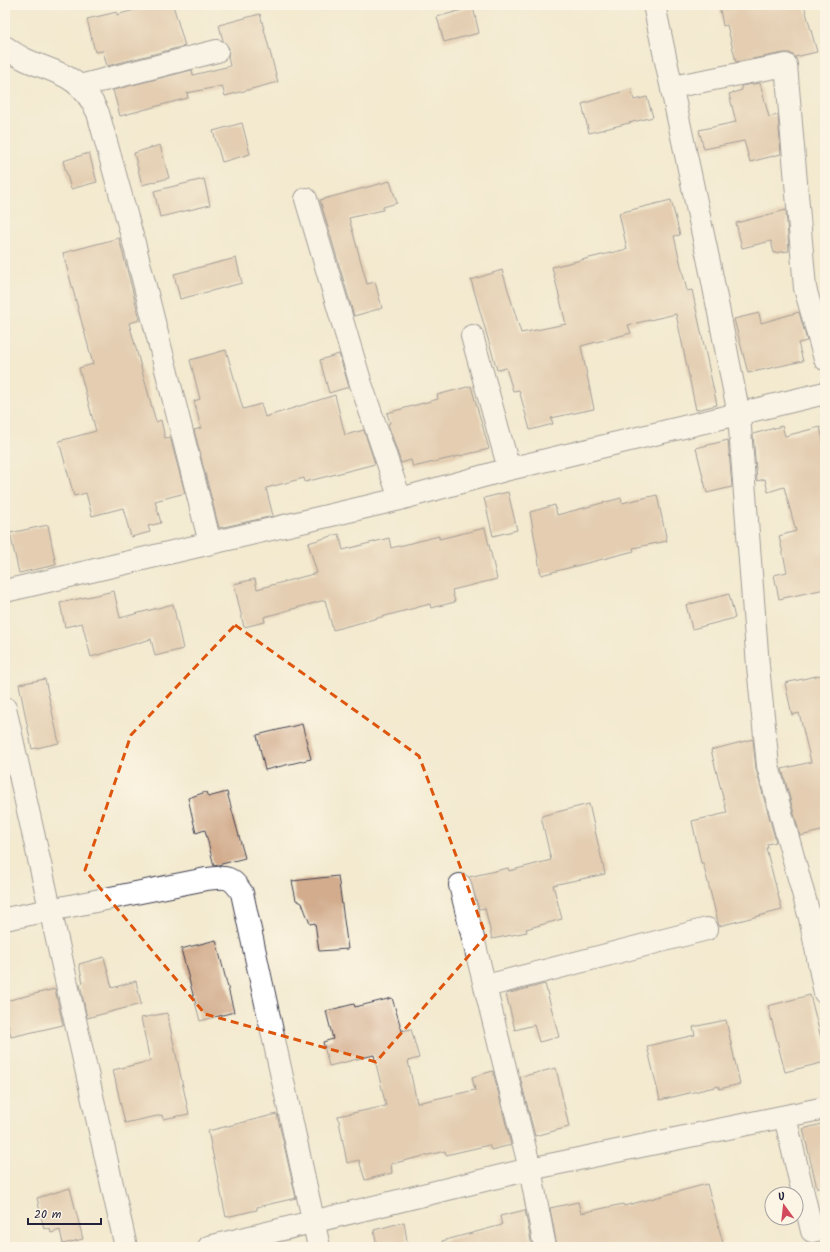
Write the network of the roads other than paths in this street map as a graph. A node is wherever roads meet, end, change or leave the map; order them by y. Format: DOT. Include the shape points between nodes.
graph roads {
  1 [pos="654,5"];
  2 [pos="5,47"];
  3 [pos="217,51"];
  4 [pos="80,86"];
  5 [pos="672,87"];
  6 [pos="306,199"];
  7 [pos="472,336"];
  8 [pos="825,359"];
  9 [pos="825,393"];
  10 [pos="739,415"];
  11 [pos="509,469"];
  12 [pos="400,499"];
  13 [pos="210,543"];
  14 [pos="5,591"];
  15 [pos="5,708"];
  16 [pos="460,885"];
  17 [pos="51,909"];
  18 [pos="5,920"];
  19 [pos="707,929"];
  20 [pos="486,986"];
  21 [pos="825,993"];
  22 [pos="825,1108"];
  23 [pos="785,1117"];
  24 [pos="530,1169"];
  25 [pos="314,1222"];
  26 [pos="825,1228"];
  27 [pos="126,1247"];
  28 [pos="209,1247"];
  29 [pos="318,1247"];
  30 [pos="545,1247"];
  1 -- 5 [label="street"];
  2 -- 4 [label="street" via="30,63 67,75"];
  3 -- 4 [label="street"];
  4 -- 13 [label="street" via="91,98 98,113 134,243"];
  5 -- 8 [label="street" via="786,65 805,288"];
  5 -- 10 [label="street"];
  6 -- 12 [label="street" via="361,384"];
  7 -- 11 [label="street"];
  9 -- 10 [label="street"];
  10 -- 11 [label="street"];
  10 -- 21 [label="street" via="768,766 810,918"];
  11 -- 12 [label="street"];
  12 -- 13 [label="street"];
  13 -- 14 [label="street"];
  15 -- 17 [label="street"];
  16 -- 20 [label="street"];
  17 -- 18 [label="street"];
  17 -- 25 [label="street" via="212,878 223,877 235,881 242,893"];
  17 -- 27 [label="street"];
  19 -- 20 [label="street"];
  20 -- 24 [label="street"];
  22 -- 23 [label="street"];
  23 -- 24 [label="street"];
  23 -- 26 [label="street" via="812,1231"];
  24 -- 25 [label="street"];
  24 -- 30 [label="street"];
  25 -- 28 [label="street"];
  25 -- 29 [label="street"];
}
